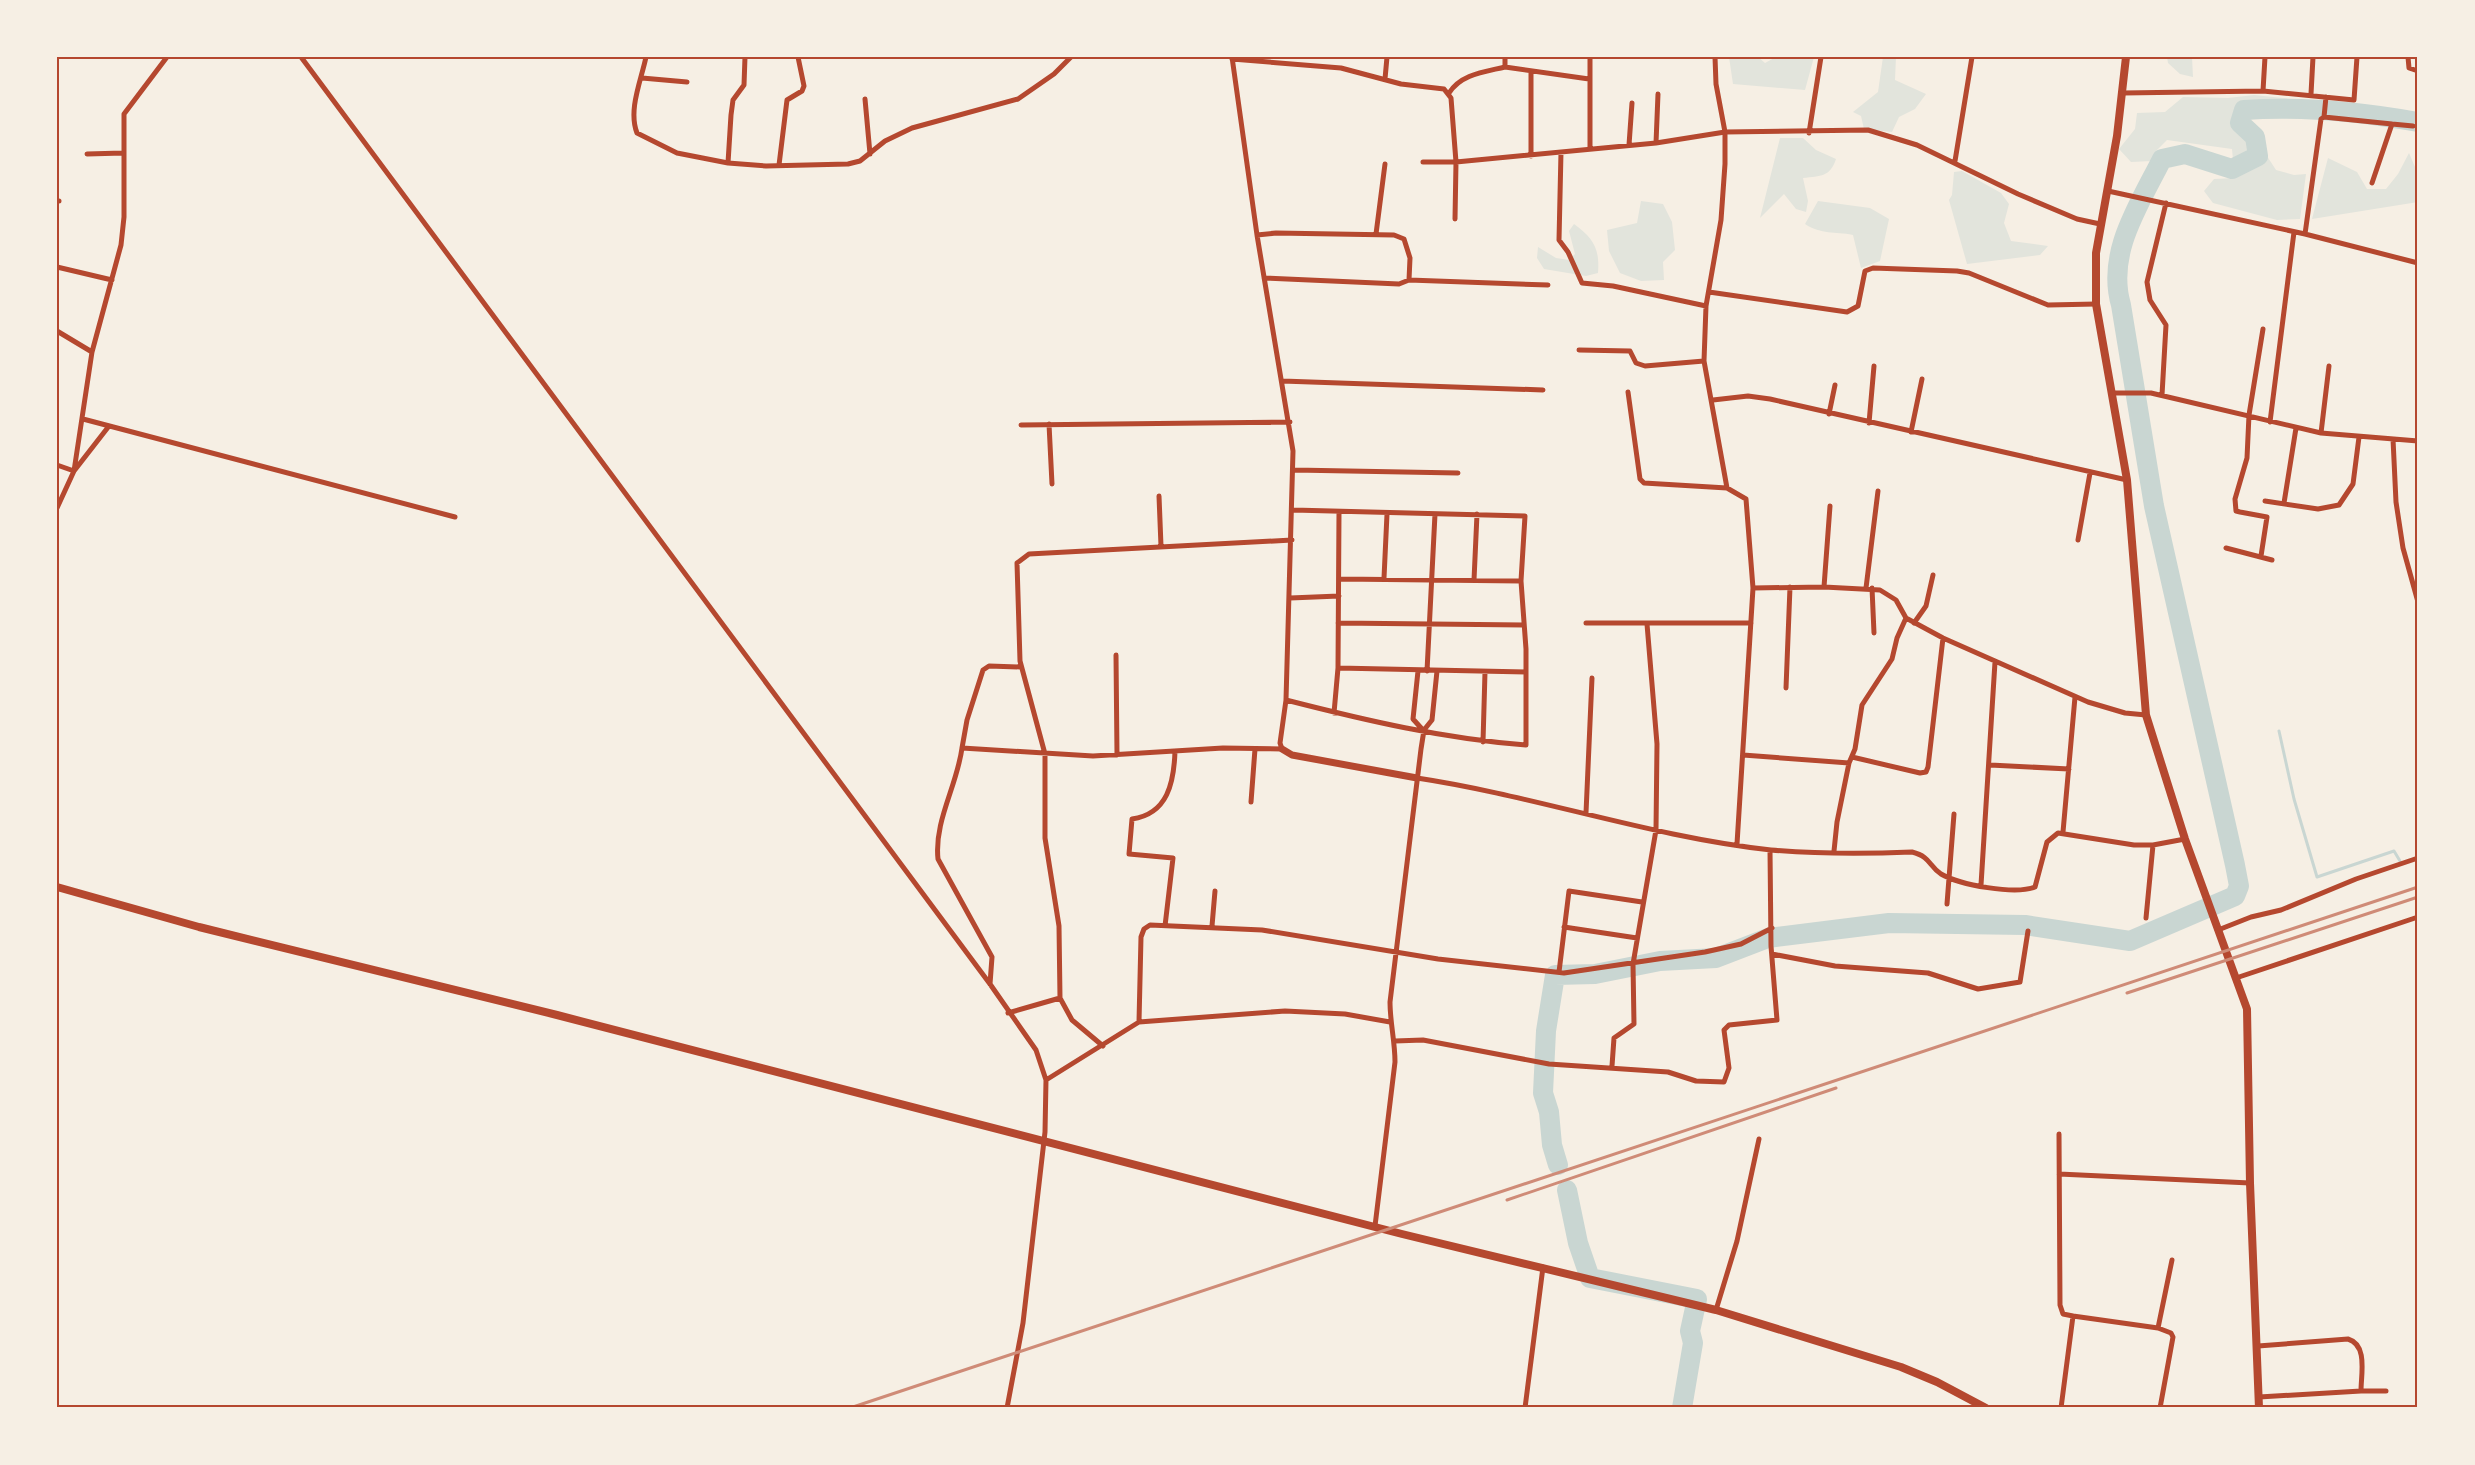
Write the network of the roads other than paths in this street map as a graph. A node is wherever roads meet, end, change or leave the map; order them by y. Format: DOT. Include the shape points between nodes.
graph roads {
  1 [pos="167,57"];
  2 [pos="301,57"];
  3 [pos="646,57"];
  4 [pos="745,57"];
  5 [pos="798,57"];
  6 [pos="1071,57"];
  7 [pos="1387,57"];
  8 [pos="1505,57"];
  9 [pos="1590,57"];
  10 [pos="1715,57"];
  11 [pos="1821,57"];
  12 [pos="1972,57"];
  13 [pos="2126,57"];
  14 [pos="2265,57"];
  15 [pos="2313,57"];
  16 [pos="2357,57"];
  17 [pos="2408,57"];
  18 [pos="1232,58"];
  19 [pos="1504,67"];
  20 [pos="2418,70"];
  21 [pos="1531,72"];
  22 [pos="642,78"];
  23 [pos="1589,79"];
  24 [pos="1385,80"];
  25 [pos="687,82"];
  26 [pos="2263,91"];
  27 [pos="1449,93"];
  28 [pos="2123,93"];
  29 [pos="1658,94"];
  30 [pos="2311,94"];
  31 [pos="2326,97"];
  32 [pos="865,99"];
  33 [pos="1632,103"];
  34 [pos="2324,113"];
  35 [pos="2392,124"];
  36 [pos="2413,126"];
  37 [pos="1725,132"];
  38 [pos="1809,133"];
  39 [pos="1656,143"];
  40 [pos="1629,145"];
  41 [pos="1590,148"];
  42 [pos="1561,152"];
  43 [pos="123,153"];
  44 [pos="87,154"];
  45 [pos="870,154"];
  46 [pos="1531,156"];
  47 [pos="1955,161"];
  48 [pos="1423,162"];
  49 [pos="1456,162"];
  50 [pos="728,163"];
  51 [pos="1385,164"];
  52 [pos="779,165"];
  53 [pos="2372,183"];
  54 [pos="2108,191"];
  55 [pos="2166,203"];
  56 [pos="1455,219"];
  57 [pos="2100,224"];
  58 [pos="2294,232"];
  59 [pos="1376,234"];
  60 [pos="2305,234"];
  61 [pos="1257,235"];
  62 [pos="2418,263"];
  63 [pos="57,267"];
  64 [pos="1264,278"];
  65 [pos="112,280"];
  66 [pos="1408,280"];
  67 [pos="1548,285"];
  68 [pos="1709,292"];
  69 [pos="2096,304"];
  70 [pos="1706,306"];
  71 [pos="2263,329"];
  72 [pos="57,331"];
  73 [pos="1579,351"];
  74 [pos="92,352"];
  75 [pos="1704,361"];
  76 [pos="1874,366"];
  77 [pos="2329,366"];
  78 [pos="1922,378"];
  79 [pos="1282,381"];
  80 [pos="1835,385"];
  81 [pos="1543,390"];
  82 [pos="1628,392"];
  83 [pos="2112,393"];
  84 [pos="2162,395"];
  85 [pos="1713,400"];
  86 [pos="1829,414"];
  87 [pos="2249,415"];
  88 [pos="83,419"];
  89 [pos="1290,422"];
  90 [pos="2270,422"];
  91 [pos="1869,423"];
  92 [pos="1049,424"];
  93 [pos="1021,425"];
  94 [pos="109,426"];
  95 [pos="2296,428"];
  96 [pos="1911,432"];
  97 [pos="2322,433"];
  98 [pos="2359,437"];
  99 [pos="2393,439"];
  100 [pos="2418,441"];
  101 [pos="57,465"];
  102 [pos="1294,470"];
  103 [pos="74,471"];
  104 [pos="1458,473"];
  105 [pos="2090,473"];
  106 [pos="2127,480"];
  107 [pos="1052,484"];
  108 [pos="1727,488"];
  109 [pos="1878,491"];
  110 [pos="1159,496"];
  111 [pos="2265,501"];
  112 [pos="2284,503"];
  113 [pos="1830,506"];
  114 [pos="57,508"];
  115 [pos="1293,510"];
  116 [pos="1339,512"];
  117 [pos="1387,514"];
  118 [pos="1435,514"];
  119 [pos="1477,514"];
  120 [pos="456,517"];
  121 [pos="1292,540"];
  122 [pos="2078,540"];
  123 [pos="1161,546"];
  124 [pos="2226,548"];
  125 [pos="2261,556"];
  126 [pos="2272,560"];
  127 [pos="1933,575"];
  128 [pos="1384,578"];
  129 [pos="1340,579"];
  130 [pos="1430,580"];
  131 [pos="1474,580"];
  132 [pos="1521,581"];
  133 [pos="1790,587"];
  134 [pos="1824,587"];
  135 [pos="1753,588"];
  136 [pos="1869,588"];
  137 [pos="1339,596"];
  138 [pos="1290,598"];
  139 [pos="2418,602"];
  140 [pos="1906,618"];
  141 [pos="1586,622"];
  142 [pos="1338,623"];
  143 [pos="1430,623"];
  144 [pos="1751,623"];
  145 [pos="1914,623"];
  146 [pos="1647,624"];
  147 [pos="1524,625"];
  148 [pos="1874,633"];
  149 [pos="1943,638"];
  150 [pos="1116,655"];
  151 [pos="1995,662"];
  152 [pos="1021,667"];
  153 [pos="1338,668"];
  154 [pos="1419,671"];
  155 [pos="1427,671"];
  156 [pos="1437,671"];
  157 [pos="1485,672"];
  158 [pos="1526,672"];
  159 [pos="1592,678"];
  160 [pos="1786,688"];
  161 [pos="2075,697"];
  162 [pos="1286,700"];
  163 [pos="1334,713"];
  164 [pos="2146,715"];
  165 [pos="1424,730"];
  166 [pos="1483,741"];
  167 [pos="962,748"];
  168 [pos="1255,749"];
  169 [pos="1282,749"];
  170 [pos="1176,751"];
  171 [pos="1045,754"];
  172 [pos="1117,755"];
  173 [pos="1743,755"];
  174 [pos="1851,760"];
  175 [pos="1990,765"];
  176 [pos="2069,769"];
  177 [pos="1417,778"];
  178 [pos="1251,802"];
  179 [pos="1586,813"];
  180 [pos="1954,814"];
  181 [pos="1656,830"];
  182 [pos="2063,832"];
  183 [pos="2185,839"];
  184 [pos="1737,844"];
  185 [pos="2153,845"];
  186 [pos="1770,849"];
  187 [pos="1834,851"];
  188 [pos="2418,858"];
  189 [pos="1949,878"];
  190 [pos="1981,885"];
  191 [pos="57,887"];
  192 [pos="1215,891"];
  193 [pos="1642,902"];
  194 [pos="1947,904"];
  195 [pos="2418,917"];
  196 [pos="2146,918"];
  197 [pos="1165,926"];
  198 [pos="1212,926"];
  199 [pos="1564,927"];
  200 [pos="1772,928"];
  201 [pos="2218,930"];
  202 [pos="2028,931"];
  203 [pos="1637,938"];
  204 [pos="1396,952"];
  205 [pos="1772,954"];
  206 [pos="1634,967"];
  207 [pos="1559,972"];
  208 [pos="2235,978"];
  209 [pos="990,984"];
  210 [pos="1060,998"];
  211 [pos="1008,1013"];
  212 [pos="1139,1022"];
  213 [pos="1390,1022"];
  214 [pos="1395,1041"];
  215 [pos="1103,1046"];
  216 [pos="1612,1066"];
  217 [pos="1046,1080"];
  218 [pos="2059,1134"];
  219 [pos="1759,1139"];
  220 [pos="1044,1142"];
  221 [pos="2059,1174"];
  222 [pos="2250,1184"];
  223 [pos="1375,1226"];
  224 [pos="2172,1260"];
  225 [pos="1543,1267"];
  226 [pos="1716,1310"];
  227 [pos="2073,1317"];
  228 [pos="2158,1328"];
  229 [pos="2258,1346"];
  230 [pos="2361,1391"];
  231 [pos="2386,1391"];
  232 [pos="2259,1397"];
  233 [pos="1007,1408"];
  234 [pos="1525,1408"];
  235 [pos="1986,1408"];
  236 [pos="2061,1408"];
  237 [pos="2160,1408"];
  238 [pos="2259,1408"];
  1 -- 43 [label="street" via="124,114"];
  2 -- 209 [label="street"];
  3 -- 22 [label="street"];
  4 -- 50 [label="street" via="744,85 733,100 730,115"];
  5 -- 52 [label="street" via="804,86 788,100"];
  6 -- 45 [label="street" via="1018,99 912,128 885,141"];
  7 -- 24 [label="street"];
  8 -- 19 [label="street"];
  9 -- 23 [label="street"];
  10 -- 37 [label="street"];
  11 -- 38 [label="street"];
  12 -- 47 [label="street"];
  13 -- 28 [label="main road"];
  14 -- 26 [label="street"];
  15 -- 30 [label="street"];
  16 -- 31 [label="street" via="2354,100"];
  17 -- 20 [label="street" via="2409,68"];
  18 -- 24 [label="street" via="1341,68"];
  18 -- 61 [label="street"];
  19 -- 21 [label="street"];
  19 -- 27 [label="street" via="1462,79"];
  21 -- 23 [label="street"];
  21 -- 46 [label="street"];
  22 -- 25 [label="street"];
  22 -- 50 [label="street" via="634,119 637,133 677,153"];
  23 -- 41 [label="street"];
  24 -- 27 [label="street" via="1436,87"];
  26 -- 28 [label="street"];
  26 -- 30 [label="street"];
  27 -- 49 [label="street"];
  28 -- 54 [label="main road"];
  29 -- 39 [label="street"];
  30 -- 31 [label="street"];
  31 -- 34 [label="street"];
  32 -- 45 [label="street"];
  33 -- 40 [label="street"];
  34 -- 35 [label="street"];
  34 -- 60 [label="street"];
  35 -- 36 [label="street"];
  35 -- 53 [label="street"];
  37 -- 38 [label="street"];
  37 -- 39 [label="street"];
  37 -- 68 [label="street" via="1724,188"];
  38 -- 47 [label="street" via="1868,130"];
  39 -- 40 [label="street"];
  40 -- 41 [label="street"];
  41 -- 42 [label="street"];
  42 -- 46 [label="street"];
  42 -- 70 [label="street" via="1559,240 1582,283"];
  43 -- 44 [label="street"];
  43 -- 65 [label="street" via="124,217"];
  45 -- 52 [label="street" via="848,164"];
  46 -- 49 [label="street"];
  47 -- 57 [label="street" via="2018,194 2077,219"];
  48 -- 49 [label="street"];
  49 -- 56 [label="street"];
  50 -- 52 [label="street"];
  51 -- 59 [label="street"];
  54 -- 55 [label="street"];
  54 -- 57 [label="main road"];
  55 -- 58 [label="street"];
  55 -- 84 [label="street" via="2147,282 2150,300 2166,325"];
  57 -- 69 [label="main road"];
  58 -- 60 [label="street"];
  58 -- 90 [label="street"];
  59 -- 61 [label="street"];
  59 -- 66 [label="street" via="1404,239 1410,258"];
  60 -- 62 [label="street"];
  61 -- 64 [label="street"];
  63 -- 65 [label="street"];
  64 -- 66 [label="street" via="1400,284"];
  64 -- 79 [label="street"];
  65 -- 74 [label="street"];
  66 -- 67 [label="street"];
  68 -- 69 [label="street" via="1847,312 1858,306 1865,271 1943,269 1969,273 2048,304"];
  68 -- 70 [label="street"];
  69 -- 83 [label="main road"];
  70 -- 75 [label="street"];
  71 -- 87 [label="street"];
  72 -- 74 [label="street"];
  73 -- 75 [label="street" via="1630,351 1636,363 1645,366"];
  74 -- 88 [label="street"];
  75 -- 85 [label="street"];
  76 -- 91 [label="street"];
  77 -- 97 [label="street"];
  78 -- 96 [label="street"];
  79 -- 81 [label="street"];
  79 -- 89 [label="street"];
  80 -- 86 [label="street"];
  82 -- 108 [label="street" via="1640,478 1644,483"];
  83 -- 84 [label="street"];
  83 -- 106 [label="main road"];
  84 -- 87 [label="street"];
  85 -- 86 [label="street" via="1748,396"];
  85 -- 108 [label="street"];
  86 -- 91 [label="street"];
  87 -- 90 [label="street"];
  87 -- 125 [label="street" via="2247,458 2234,504 2236,511 2267,517"];
  88 -- 94 [label="street"];
  88 -- 103 [label="street"];
  89 -- 92 [label="street"];
  89 -- 102 [label="street"];
  90 -- 95 [label="street"];
  91 -- 96 [label="street"];
  92 -- 93 [label="street"];
  92 -- 107 [label="street"];
  94 -- 103 [label="street"];
  94 -- 120 [label="street"];
  95 -- 97 [label="street"];
  95 -- 112 [label="street"];
  96 -- 105 [label="street"];
  97 -- 98 [label="street"];
  98 -- 99 [label="street"];
  98 -- 112 [label="street" via="2353,484 2339,505 2318,509"];
  99 -- 100 [label="street"];
  99 -- 139 [label="street" via="2403,548"];
  101 -- 103 [label="street"];
  102 -- 104 [label="street"];
  102 -- 115 [label="street"];
  103 -- 114 [label="street"];
  105 -- 106 [label="street"];
  105 -- 122 [label="street"];
  106 -- 164 [label="main road"];
  108 -- 135 [label="street" via="1746,499"];
  109 -- 136 [label="street"];
  110 -- 123 [label="street"];
  111 -- 112 [label="street"];
  113 -- 134 [label="street"];
  115 -- 116 [label="street"];
  115 -- 121 [label="street"];
  116 -- 117 [label="street"];
  116 -- 129 [label="street"];
  117 -- 118 [label="street"];
  117 -- 128 [label="street"];
  118 -- 119 [label="street"];
  118 -- 130 [label="street"];
  119 -- 131 [label="street"];
  119 -- 132 [label="street" via="1525,516"];
  121 -- 123 [label="street"];
  121 -- 138 [label="street"];
  123 -- 152 [label="street" via="1022,558 1016,573"];
  124 -- 125 [label="street"];
  125 -- 126 [label="street"];
  127 -- 145 [label="street" via="1926,606"];
  128 -- 129 [label="street"];
  128 -- 130 [label="street"];
  129 -- 137 [label="street"];
  130 -- 131 [label="street"];
  130 -- 143 [label="street"];
  131 -- 132 [label="street"];
  132 -- 147 [label="street"];
  133 -- 134 [label="street"];
  133 -- 135 [label="street"];
  133 -- 160 [label="street"];
  134 -- 136 [label="street"];
  135 -- 144 [label="street"];
  136 -- 140 [label="street" via="1892,595"];
  136 -- 148 [label="street"];
  137 -- 138 [label="street"];
  137 -- 142 [label="street"];
  138 -- 162 [label="street"];
  140 -- 145 [label="street"];
  140 -- 174 [label="street" via="1892,659 1862,705"];
  141 -- 146 [label="street"];
  142 -- 143 [label="street"];
  142 -- 153 [label="street"];
  143 -- 147 [label="street"];
  143 -- 155 [label="street"];
  144 -- 146 [label="street"];
  144 -- 173 [label="street"];
  145 -- 149 [label="street"];
  146 -- 181 [label="street" via="1657,744"];
  147 -- 158 [label="street"];
  149 -- 151 [label="street"];
  149 -- 174 [label="street" via="1926,772"];
  150 -- 172 [label="street"];
  151 -- 161 [label="street"];
  151 -- 175 [label="street"];
  152 -- 167 [label="street" via="988,666 983,670"];
  152 -- 171 [label="street"];
  153 -- 154 [label="street"];
  153 -- 163 [label="street"];
  154 -- 155 [label="street"];
  154 -- 165 [label="street" via="1413,719"];
  155 -- 156 [label="street"];
  156 -- 157 [label="street"];
  156 -- 165 [label="street" via="1432,720"];
  157 -- 158 [label="street"];
  157 -- 166 [label="street"];
  158 -- 166 [label="street" via="1526,745"];
  159 -- 179 [label="street"];
  161 -- 164 [label="street" via="2106,708"];
  161 -- 176 [label="street"];
  162 -- 163 [label="street"];
  162 -- 169 [label="street"];
  163 -- 165 [label="street"];
  164 -- 183 [label="main road"];
  165 -- 166 [label="street"];
  165 -- 177 [label="street"];
  167 -- 171 [label="street"];
  167 -- 209 [label="street" via="936,841 938,859 992,957"];
  168 -- 169 [label="street"];
  168 -- 170 [label="street"];
  168 -- 178 [label="street"];
  169 -- 177 [label="street" via="1292,755"];
  170 -- 172 [label="street"];
  170 -- 197 [label="street" via="1171,788 1158,809 1143,818 1132,819 1129,854 1173,858"];
  171 -- 172 [label="street"];
  171 -- 210 [label="street" via="1045,838 1057,906"];
  173 -- 174 [label="street"];
  173 -- 184 [label="street"];
  174 -- 187 [label="street"];
  175 -- 176 [label="street"];
  175 -- 190 [label="street"];
  176 -- 182 [label="street"];
  177 -- 179 [label="street"];
  177 -- 204 [label="street"];
  179 -- 181 [label="street"];
  180 -- 189 [label="street"];
  181 -- 184 [label="street"];
  181 -- 193 [label="street"];
  182 -- 185 [label="street" via="2109,843"];
  182 -- 190 [label="street" via="2047,842 2035,887 2020,891"];
  183 -- 185 [label="street"];
  183 -- 201 [label="main road"];
  184 -- 186 [label="street"];
  185 -- 196 [label="street"];
  186 -- 187 [label="street"];
  186 -- 200 [label="street"];
  187 -- 189 [label="street" via="1925,855 1937,871"];
  188 -- 201 [label="street"];
  189 -- 190 [label="street"];
  189 -- 194 [label="street"];
  191 -- 220 [label="main road" via="199,927"];
  192 -- 198 [label="street"];
  193 -- 199 [label="street" via="1569,891"];
  193 -- 203 [label="street"];
  195 -- 208 [label="street"];
  197 -- 198 [label="street"];
  197 -- 212 [label="street" via="1150,926 1141,937"];
  198 -- 204 [label="street" via="1262,930"];
  199 -- 203 [label="street"];
  199 -- 207 [label="street"];
  200 -- 205 [label="street"];
  200 -- 206 [label="street" via="1726,948"];
  201 -- 208 [label="main road"];
  202 -- 205 [label="street" via="2020,982 1985,990 1928,973 1835,966"];
  203 -- 206 [label="street"];
  204 -- 207 [label="street"];
  204 -- 213 [label="street"];
  205 -- 216 [label="street" via="1778,1013 1775,1022 1729,1025 1724,1030 1729,1068 1724,1082"];
  206 -- 207 [label="street"];
  206 -- 216 [label="street" via="1634,1024 1614,1038"];
  208 -- 222 [label="main road" via="2247,1009"];
  209 -- 211 [label="street"];
  210 -- 211 [label="street"];
  210 -- 215 [label="street" via="1072,1020"];
  211 -- 217 [label="street" via="1036,1050"];
  212 -- 213 [label="street" via="1285,1011 1345,1014"];
  212 -- 215 [label="street"];
  213 -- 214 [label="street"];
  214 -- 216 [label="street" via="1423,1041 1549,1064"];
  214 -- 223 [label="street"];
  215 -- 217 [label="street"];
  217 -- 220 [label="street"];
  218 -- 221 [label="street"];
  219 -- 226 [label="street" via="1737,1241"];
  220 -- 223 [label="main road"];
  220 -- 233 [label="street" via="1023,1323"];
  221 -- 222 [label="street"];
  221 -- 227 [label="street" via="2060,1305 2063,1314"];
  222 -- 229 [label="main road"];
  223 -- 225 [label="main road"];
  224 -- 228 [label="street"];
  225 -- 226 [label="main road"];
  225 -- 234 [label="street"];
  226 -- 235 [label="main road" via="1901,1367"];
  227 -- 228 [label="street"];
  227 -- 236 [label="street"];
  228 -- 237 [label="street" via="2174,1337"];
  229 -- 230 [label="street" via="2354,1341 2361,1354"];
  229 -- 232 [label="main road"];
  230 -- 231 [label="street"];
  230 -- 232 [label="street"];
  232 -- 238 [label="main road"];
}
